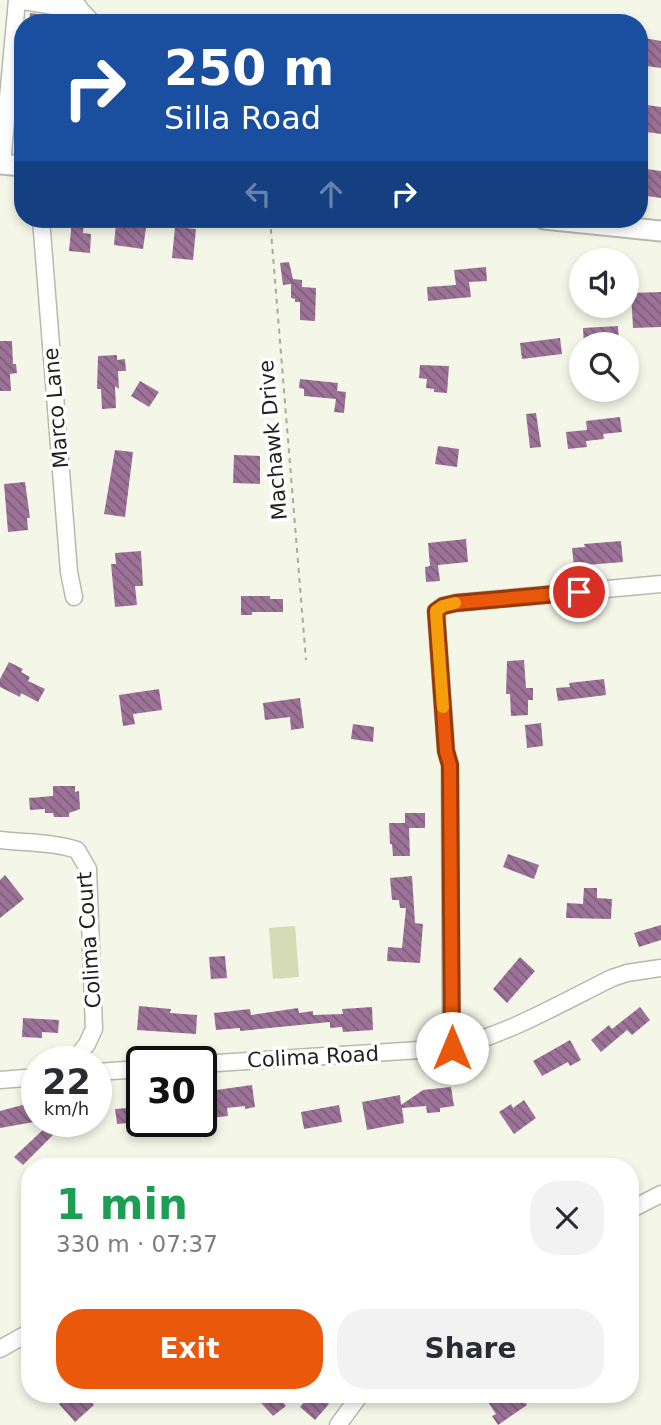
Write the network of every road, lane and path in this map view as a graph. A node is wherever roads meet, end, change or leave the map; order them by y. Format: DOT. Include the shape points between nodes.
graph roads {
  1 [pos="26,1"];
  2 [pos="75,3"];
  3 [pos="14,102"];
  4 [pos="1,164"];
  5 [pos="42,228"];
  6 [pos="271,228"];
  7 [pos="632,228"];
  8 [pos="661,231"];
  9 [pos="661,584"];
  10 [pos="74,597"];
  11 [pos="306,660"];
  12 [pos="0,839"];
  13 [pos="661,968"];
  14 [pos="85,1046"];
  15 [pos="452,1048"];
  16 [pos="217,1064"];
  17 [pos="21,1078"];
  18 [pos="0,1080"];
  19 [pos="661,1194"];
  20 [pos="639,1205"];
  21 [pos="21,1337"];
  22 [pos="0,1349"];
  23 [pos="353,1403"];
  24 [pos="338,1425"];
  1 -- 2 [label="street" via="72,9"];
  3 -- 4 [label="street"];
  5 -- 10 [label="street, Marco Lane"];
  6 -- 11 [label="path, Machawk Drive"];
  7 -- 8 [label="main road"];
  9 -- 15 [label="street" via="456,603 436,611 450,765"];
  12 -- 14 [label="street, Colima Court" via="77,850 88,869 94,1028"];
  13 -- 15 [label="street, Colima Road" via="611,978 525,1023"];
  15 -- 16 [label="street, Colima Road"];
  17 -- 18 [label="street"];
  19 -- 20 [label="street"];
  21 -- 22 [label="street"];
  23 -- 24 [label="street"];
}
